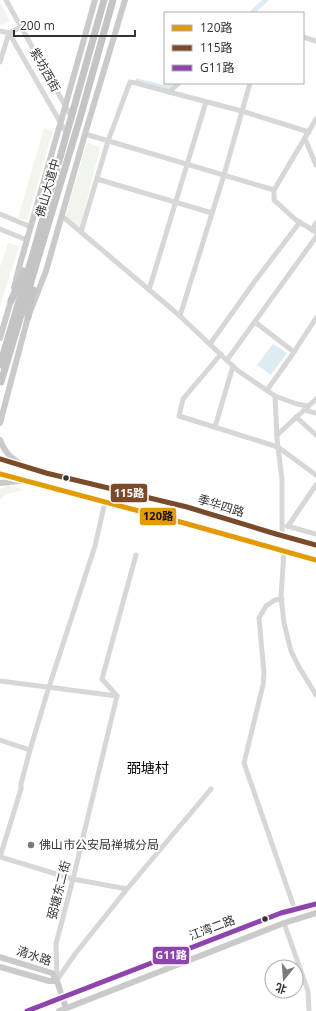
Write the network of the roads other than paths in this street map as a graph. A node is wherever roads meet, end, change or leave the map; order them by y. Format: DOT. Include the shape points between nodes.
graph roads {
  1 [pos="6,0"];
  2 [pos="95,0"];
  3 [pos="104,0"];
  4 [pos="113,0"];
  5 [pos="125,0"];
  6 [pos="21,27"];
  7 [pos="0,31"];
  8 [pos="9,33"];
  9 [pos="304,37"];
  10 [pos="316,41"];
  11 [pos="0,62"];
  12 [pos="178,84"];
  13 [pos="250,84"];
  14 [pos="169,92"];
  15 [pos="206,102"];
  16 [pos="65,107"];
  17 [pos="242,111"];
  18 [pos="72,118"];
  19 [pos="316,119"];
  20 [pos="60,123"];
  21 [pos="309,132"];
  22 [pos="67,134"];
  23 [pos="85,134"];
  24 [pos="305,138"];
  25 [pos="108,141"];
  26 [pos="187,165"];
  27 [pos="316,165"];
  28 [pos="224,175"];
  29 [pos="97,179"];
  30 [pos="274,190"];
  31 [pos="176,202"];
  32 [pos="212,213"];
  33 [pos="0,214"];
  34 [pos="62,216"];
  35 [pos="300,222"];
  36 [pos="316,223"];
  37 [pos="31,227"];
  38 [pos="0,229"];
  39 [pos="314,231"];
  40 [pos="81,232"];
  41 [pos="316,237"];
  42 [pos="27,240"];
  43 [pos="36,256"];
  44 [pos="149,290"];
  45 [pos="11,301"];
  46 [pos="180,316"];
  47 [pos="28,317"];
  48 [pos="316,318"];
  49 [pos="255,322"];
  50 [pos="0,338"];
  51 [pos="210,344"];
  52 [pos="294,352"];
  53 [pos="221,354"];
  54 [pos="227,360"];
  55 [pos="0,365"];
  56 [pos="233,366"];
  57 [pos="1,382"];
  58 [pos="267,390"];
  59 [pos="275,396"];
  60 [pos="316,399"];
  61 [pos="306,408"];
  62 [pos="316,413"];
  63 [pos="296,417"];
  64 [pos="0,423"];
  65 [pos="215,427"];
  66 [pos="277,435"];
  67 [pos="316,435"];
  68 [pos="0,440"];
  69 [pos="278,447"];
  70 [pos="0,459"];
  71 [pos="26,467"];
  72 [pos="0,474"];
  73 [pos="316,475"];
  74 [pos="24,480"];
  75 [pos="0,483"];
  76 [pos="316,485"];
  77 [pos="105,502"];
  78 [pos="282,524"];
  79 [pos="288,526"];
  80 [pos="316,534"];
  81 [pos="282,536"];
  82 [pos="316,544"];
  83 [pos="284,551"];
  84 [pos="136,555"];
  85 [pos="316,560"];
  86 [pos="282,599"];
  87 [pos="0,681"];
  88 [pos="50,687"];
  89 [pos="316,695"];
  90 [pos="117,696"];
  91 [pos="0,740"];
  92 [pos="30,750"];
  93 [pos="211,789"];
  94 [pos="0,857"];
  95 [pos="73,879"];
  96 [pos="127,889"];
  97 [pos="316,904"];
  98 [pos="295,910"];
  99 [pos="316,913"];
  100 [pos="284,923"];
  101 [pos="0,957"];
  102 [pos="0,967"];
  103 [pos="57,981"];
  104 [pos="62,997"];
  105 [pos="66,1010"];
  106 [pos="27,1011"];
  107 [pos="59,1011"];
  108 [pos="309,1011"];
  1 -- 6 [label="street, 紫坊西街"];
  2 -- 16 [label="main road, 佛山大道中"];
  3 -- 18 [label="highway, 佛山大道中"];
  4 -- 43 [label="highway, 佛山大道中" via="80,118"];
  5 -- 23 [label="main road"];
  6 -- 8 [label="street"];
  6 -- 16 [label="street, 紫坊西街"];
  7 -- 8 [label="street"];
  8 -- 11 [label="street"];
  8 -- 20 [label="street, 紫坊西街"];
  9 -- 10 [label="street"];
  12 -- 14 [label="street"];
  13 -- 17 [label="street"];
  14 -- 15 [label="street"];
  14 -- 25 [label="street" via="130,82"];
  15 -- 17 [label="street"];
  15 -- 26 [label="street"];
  16 -- 18 [label="street, 紫坊西街"];
  16 -- 20 [label="main road, 佛山大道中"];
  17 -- 21 [label="street"];
  17 -- 28 [label="street"];
  18 -- 22 [label="highway, 佛山大道中"];
  19 -- 21 [label="street"];
  20 -- 22 [label="street, 紫坊西街"];
  20 -- 37 [label="main road, 佛山大道中"];
  21 -- 24 [label="street"];
  22 -- 43 [label="highway, 佛山大道中"];
  23 -- 25 [label="street"];
  23 -- 34 [label="main road"];
  24 -- 27 [label="street"];
  24 -- 30 [label="street"];
  25 -- 26 [label="street"];
  25 -- 29 [label="street"];
  26 -- 28 [label="street"];
  26 -- 31 [label="street"];
  28 -- 30 [label="street"];
  28 -- 32 [label="street"];
  29 -- 31 [label="street"];
  29 -- 40 [label="street"];
  30 -- 35 [label="street" via="274,200"];
  31 -- 32 [label="street"];
  31 -- 44 [label="street"];
  32 -- 46 [label="street"];
  33 -- 37 [label="street"];
  34 -- 40 [label="street"];
  34 -- 47 [label="main road" via="46,271"];
  35 -- 39 [label="street"];
  35 -- 51 [label="street"];
  36 -- 39 [label="street"];
  37 -- 42 [label="main road, 佛山大道中"];
  38 -- 42 [label="street"];
  40 -- 44 [label="street"];
  41 -- 49 [label="street"];
  42 -- 45 [label="main road, 佛山大道中"];
  43 -- 45 [label="highway" via="18,283"];
  43 -- 47 [label="highway"];
  43 -- 55 [label="highway, 佛山大道中"];
  43 -- 57 [label="highway, 佛山大道中"];
  44 -- 46 [label="street"];
  45 -- 50 [label="main road, 佛山大道中"];
  46 -- 51 [label="street"];
  47 -- 64 [label="main road"];
  48 -- 52 [label="street"];
  49 -- 52 [label="street"];
  49 -- 54 [label="street"];
  51 -- 53 [label="street"];
  52 -- 58 [label="street"];
  53 -- 54 [label="street"];
  53 -- 65 [label="street" via="183,399 180,416"];
  54 -- 56 [label="street"];
  56 -- 58 [label="street"];
  56 -- 65 [label="street"];
  58 -- 59 [label="street"];
  59 -- 61 [label="street"];
  59 -- 66 [label="street"];
  60 -- 61 [label="street"];
  61 -- 62 [label="street"];
  61 -- 63 [label="street"];
  63 -- 66 [label="street"];
  63 -- 67 [label="street"];
  65 -- 69 [label="street"];
  66 -- 69 [label="street"];
  68 -- 71 [label="main road" via="5,452"];
  69 -- 73 [label="street"];
  69 -- 78 [label="street" via="282,479"];
  70 -- 71 [label="main road, 季华四路"];
  71 -- 81 [label="main road, 季华四路" via="187,507"];
  72 -- 74 [label="main road"];
  74 -- 75 [label="main road"];
  74 -- 77 [label="main road"];
  76 -- 79 [label="street"];
  77 -- 83 [label="main road"];
  77 -- 88 [label="street" via="95,546"];
  78 -- 79 [label="street"];
  78 -- 81 [label="street"];
  79 -- 80 [label="street"];
  81 -- 82 [label="main road, 季华四路"];
  83 -- 85 [label="main road"];
  83 -- 86 [label="street"];
  84 -- 90 [label="street" via="102,679"];
  86 -- 89 [label="street" via="284,623 291,651"];
  86 -- 98 [label="street" via="266,606 259,618 263,685 244,763"];
  87 -- 88 [label="street"];
  88 -- 90 [label="street"];
  88 -- 92 [label="street"];
  90 -- 95 [label="street, 弼塘东二街"];
  91 -- 92 [label="street"];
  92 -- 94 [label="street"];
  93 -- 96 [label="street"];
  94 -- 95 [label="street"];
  95 -- 96 [label="street"];
  95 -- 103 [label="street, 弼塘东二街" via="56,944"];
  96 -- 103 [label="street" via="75,954"];
  97 -- 98 [label="main road, 江湾二路"];
  98 -- 104 [label="main road, 江湾二路" via="281,913"];
  99 -- 100 [label="main road"];
  100 -- 105 [label="main road"];
  100 -- 108 [label="street" via="308,991"];
  101 -- 103 [label="main road, 清水路" via="52,973"];
  102 -- 103 [label="main road"];
  103 -- 104 [label="main road, 弼塘东二街"];
  104 -- 105 [label="main road, 弼塘东二街"];
  104 -- 106 [label="main road, 江湾二路"];
  105 -- 107 [label="main road"];
}
